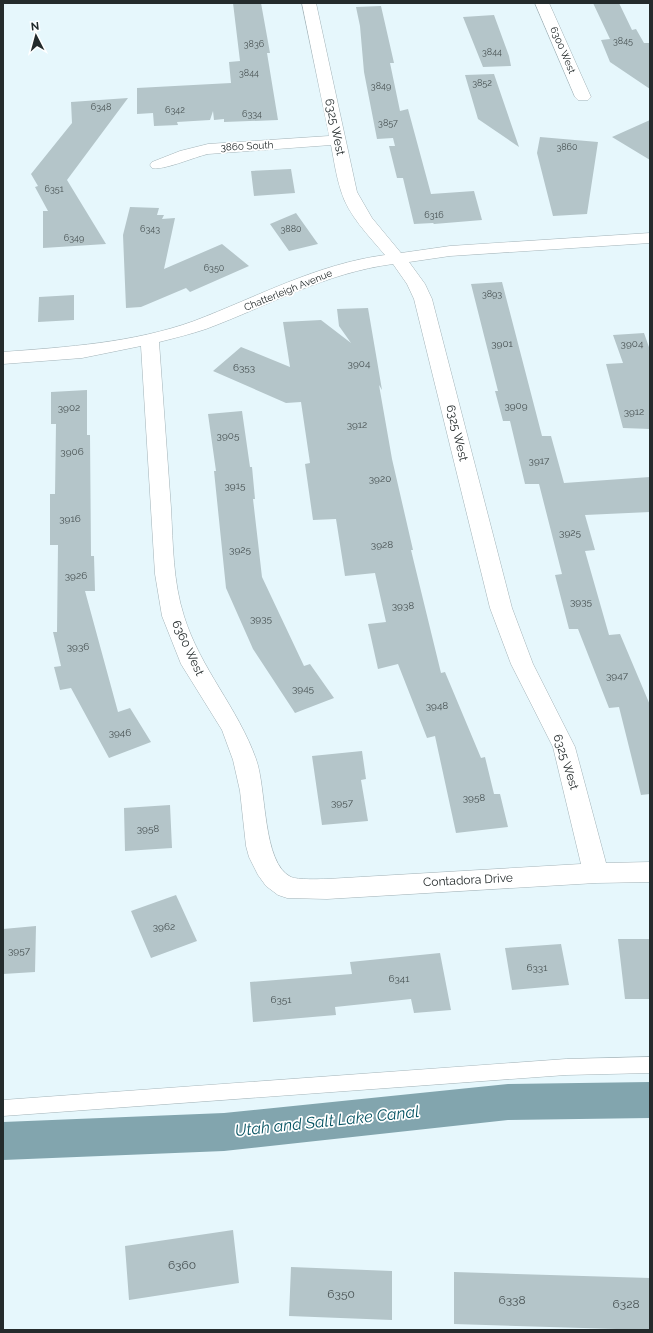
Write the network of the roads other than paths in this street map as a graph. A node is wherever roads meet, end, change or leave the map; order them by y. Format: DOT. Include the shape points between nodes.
graph roads {
  1 [pos="309,3"];
  2 [pos="542,3"];
  3 [pos="583,97"];
  4 [pos="338,140"];
  5 [pos="158,165"];
  6 [pos="650,238"];
  7 [pos="395,258"];
  8 [pos="150,339"];
  9 [pos="3,358"];
  10 [pos="650,872"];
  11 [pos="596,873"];
  12 [pos="287,888"];
  13 [pos="650,1065"];
  14 [pos="3,1108"];
  1 -- 4 [label="street, 6325 West"];
  2 -- 3 [label="street, 6300 West"];
  4 -- 5 [label="street, 3860 South" via="208,149"];
  4 -- 7 [label="street, 6325 West" via="351,199 361,216"];
  6 -- 7 [label="street, Chatterleigh Avenue" via="450,251"];
  7 -- 8 [label="street, Chatterleigh Avenue" via="315,277 199,325"];
  7 -- 11 [label="street, 6325 West" via="410,272 423,299 502,614 522,664 564,747"];
  8 -- 9 [label="street, Chatterleigh Avenue" via="93,351"];
  8 -- 12 [label="street, 6360 West" via="165,574 173,616 192,664 232,728 245,760 261,857 275,879"];
  10 -- 11 [label="street, Contadora Drive"];
  11 -- 12 [label="street, Contadora Drive" via="327,889"];
  13 -- 14 [label="lane" via="558,1067"];
}
